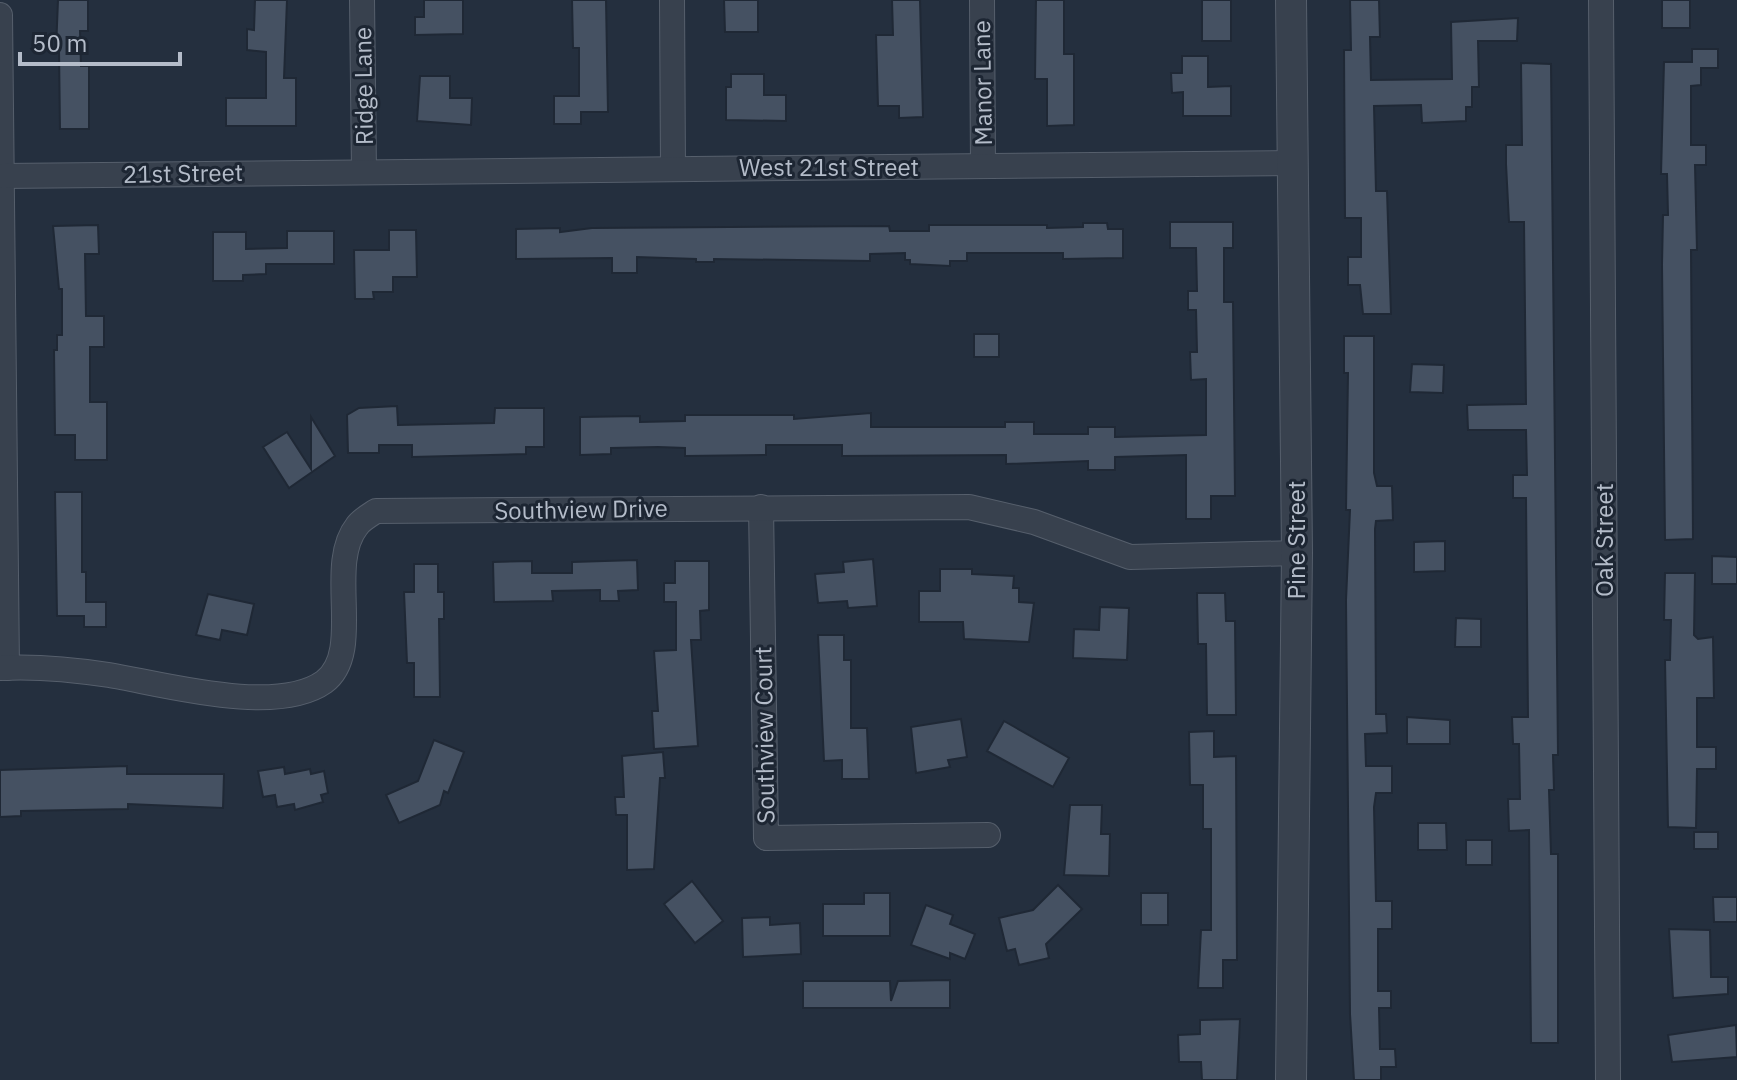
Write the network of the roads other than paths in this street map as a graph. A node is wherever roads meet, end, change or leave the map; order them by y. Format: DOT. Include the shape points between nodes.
graph roads {
  1 [pos="362,0"];
  2 [pos="672,0"];
  3 [pos="982,0"];
  4 [pos="1291,0"];
  5 [pos="1601,0"];
  6 [pos="0,15"];
  7 [pos="1294,163"];
  8 [pos="983,166"];
  9 [pos="673,168"];
  10 [pos="364,171"];
  11 [pos="2,176"];
  12 [pos="761,507"];
  13 [pos="1297,553"];
  14 [pos="3,668"];
  15 [pos="988,835"];
  16 [pos="1291,1080"];
  17 [pos="1608,1080"];
  1 -- 10 [label="street, Ridge Lane"];
  2 -- 9 [label="street"];
  3 -- 8 [label="street, Manor Lane"];
  4 -- 7 [label="street, Pine Street"];
  5 -- 17 [label="street, Oak Street"];
  6 -- 11 [label="street"];
  7 -- 8 [label="street, West 21st Street"];
  7 -- 13 [label="street, Pine Street"];
  8 -- 9 [label="street, West 21st Street"];
  9 -- 10 [label="street, West 21st Street"];
  10 -- 11 [label="street, 21st Street"];
  11 -- 14 [label="street"];
  12 -- 13 [label="street, Southview Drive" via="969,507 1034,522 1130,557"];
  12 -- 14 [label="street, Southview Drive" via="376,511 357,525 345,549 341,659 325,681 293,694 226,697 105,675"];
  12 -- 15 [label="street, Southview Court" via="766,838"];
  13 -- 16 [label="street, Pine Street"];
}
